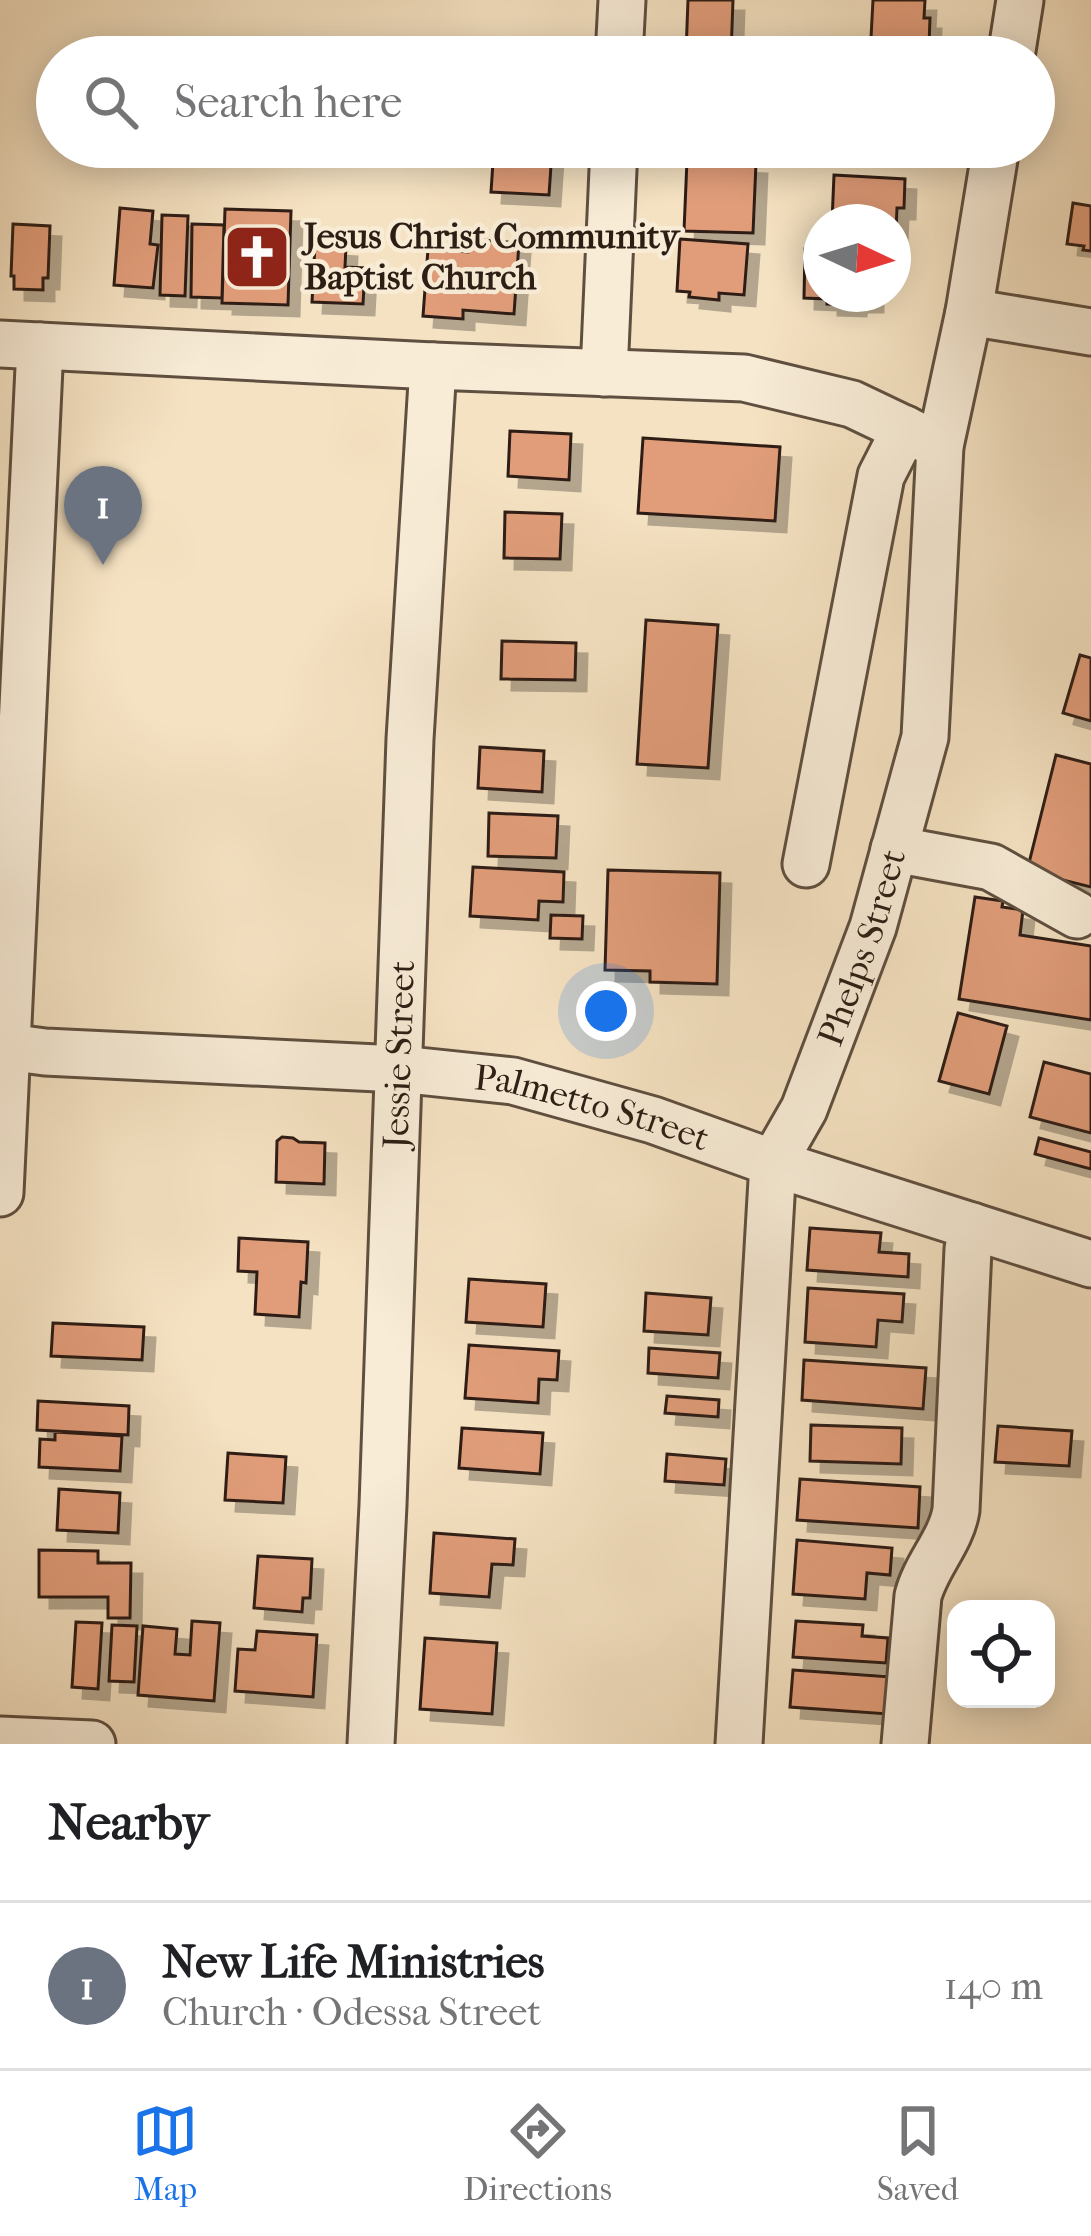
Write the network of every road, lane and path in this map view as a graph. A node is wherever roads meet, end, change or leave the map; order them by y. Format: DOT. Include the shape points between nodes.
graph roads {
  1 [pos="622,0"];
  2 [pos="1020,0"];
  3 [pos="620,36"];
  4 [pos="1014,36"];
  5 [pos="613,168"];
  6 [pos="993,168"];
  7 [pos="969,313"];
  8 [pos="1091,332"];
  9 [pos="20,345"];
  10 [pos="433,366"];
  11 [pos="604,373"];
  12 [pos="922,438"];
  13 [pos="893,849"];
  14 [pos="806,864"];
  15 [pos="1077,915"];
  16 [pos="4,1047"];
  17 [pos="399,1070"];
  18 [pos="772,1163"];
  19 [pos="0,1193"];
  20 [pos="972,1226"];
  21 [pos="1091,1264"];
  22 [pos="0,1740"];
  23 [pos="92,1744"];
  24 [pos="371,1744"];
  25 [pos="740,1744"];
  26 [pos="905,1744"];
  1 -- 3 [label="street"];
  2 -- 4 [label="street"];
  5 -- 11 [label="street"];
  6 -- 7 [label="street, Phelps Street"];
  7 -- 8 [label="street"];
  7 -- 12 [label="street, Phelps Street"];
  9 -- 10 [label="street"];
  9 -- 16 [label="street"];
  10 -- 11 [label="street"];
  10 -- 17 [label="street, Jessie Street"];
  11 -- 12 [label="street" via="744,378 852,404"];
  12 -- 13 [label="street, Phelps Street" via="925,737"];
  12 -- 14 [label="street" via="881,476"];
  13 -- 15 [label="street" via="991,867"];
  13 -- 18 [label="street, Phelps Street" via="804,1109"];
  16 -- 17 [label="street, Palmetto Street"];
  16 -- 19 [label="street"];
  17 -- 18 [label="street, Palmetto Street" via="513,1081"];
  17 -- 24 [label="street, Jessie Street"];
  18 -- 20 [label="street, Palmetto Street"];
  18 -- 25 [label="street, Phelps Street"];
  20 -- 21 [label="street, Palmetto Street"];
  20 -- 26 [label="street" via="956,1510 918,1596"];
  22 -- 23 [label="street"];
}
